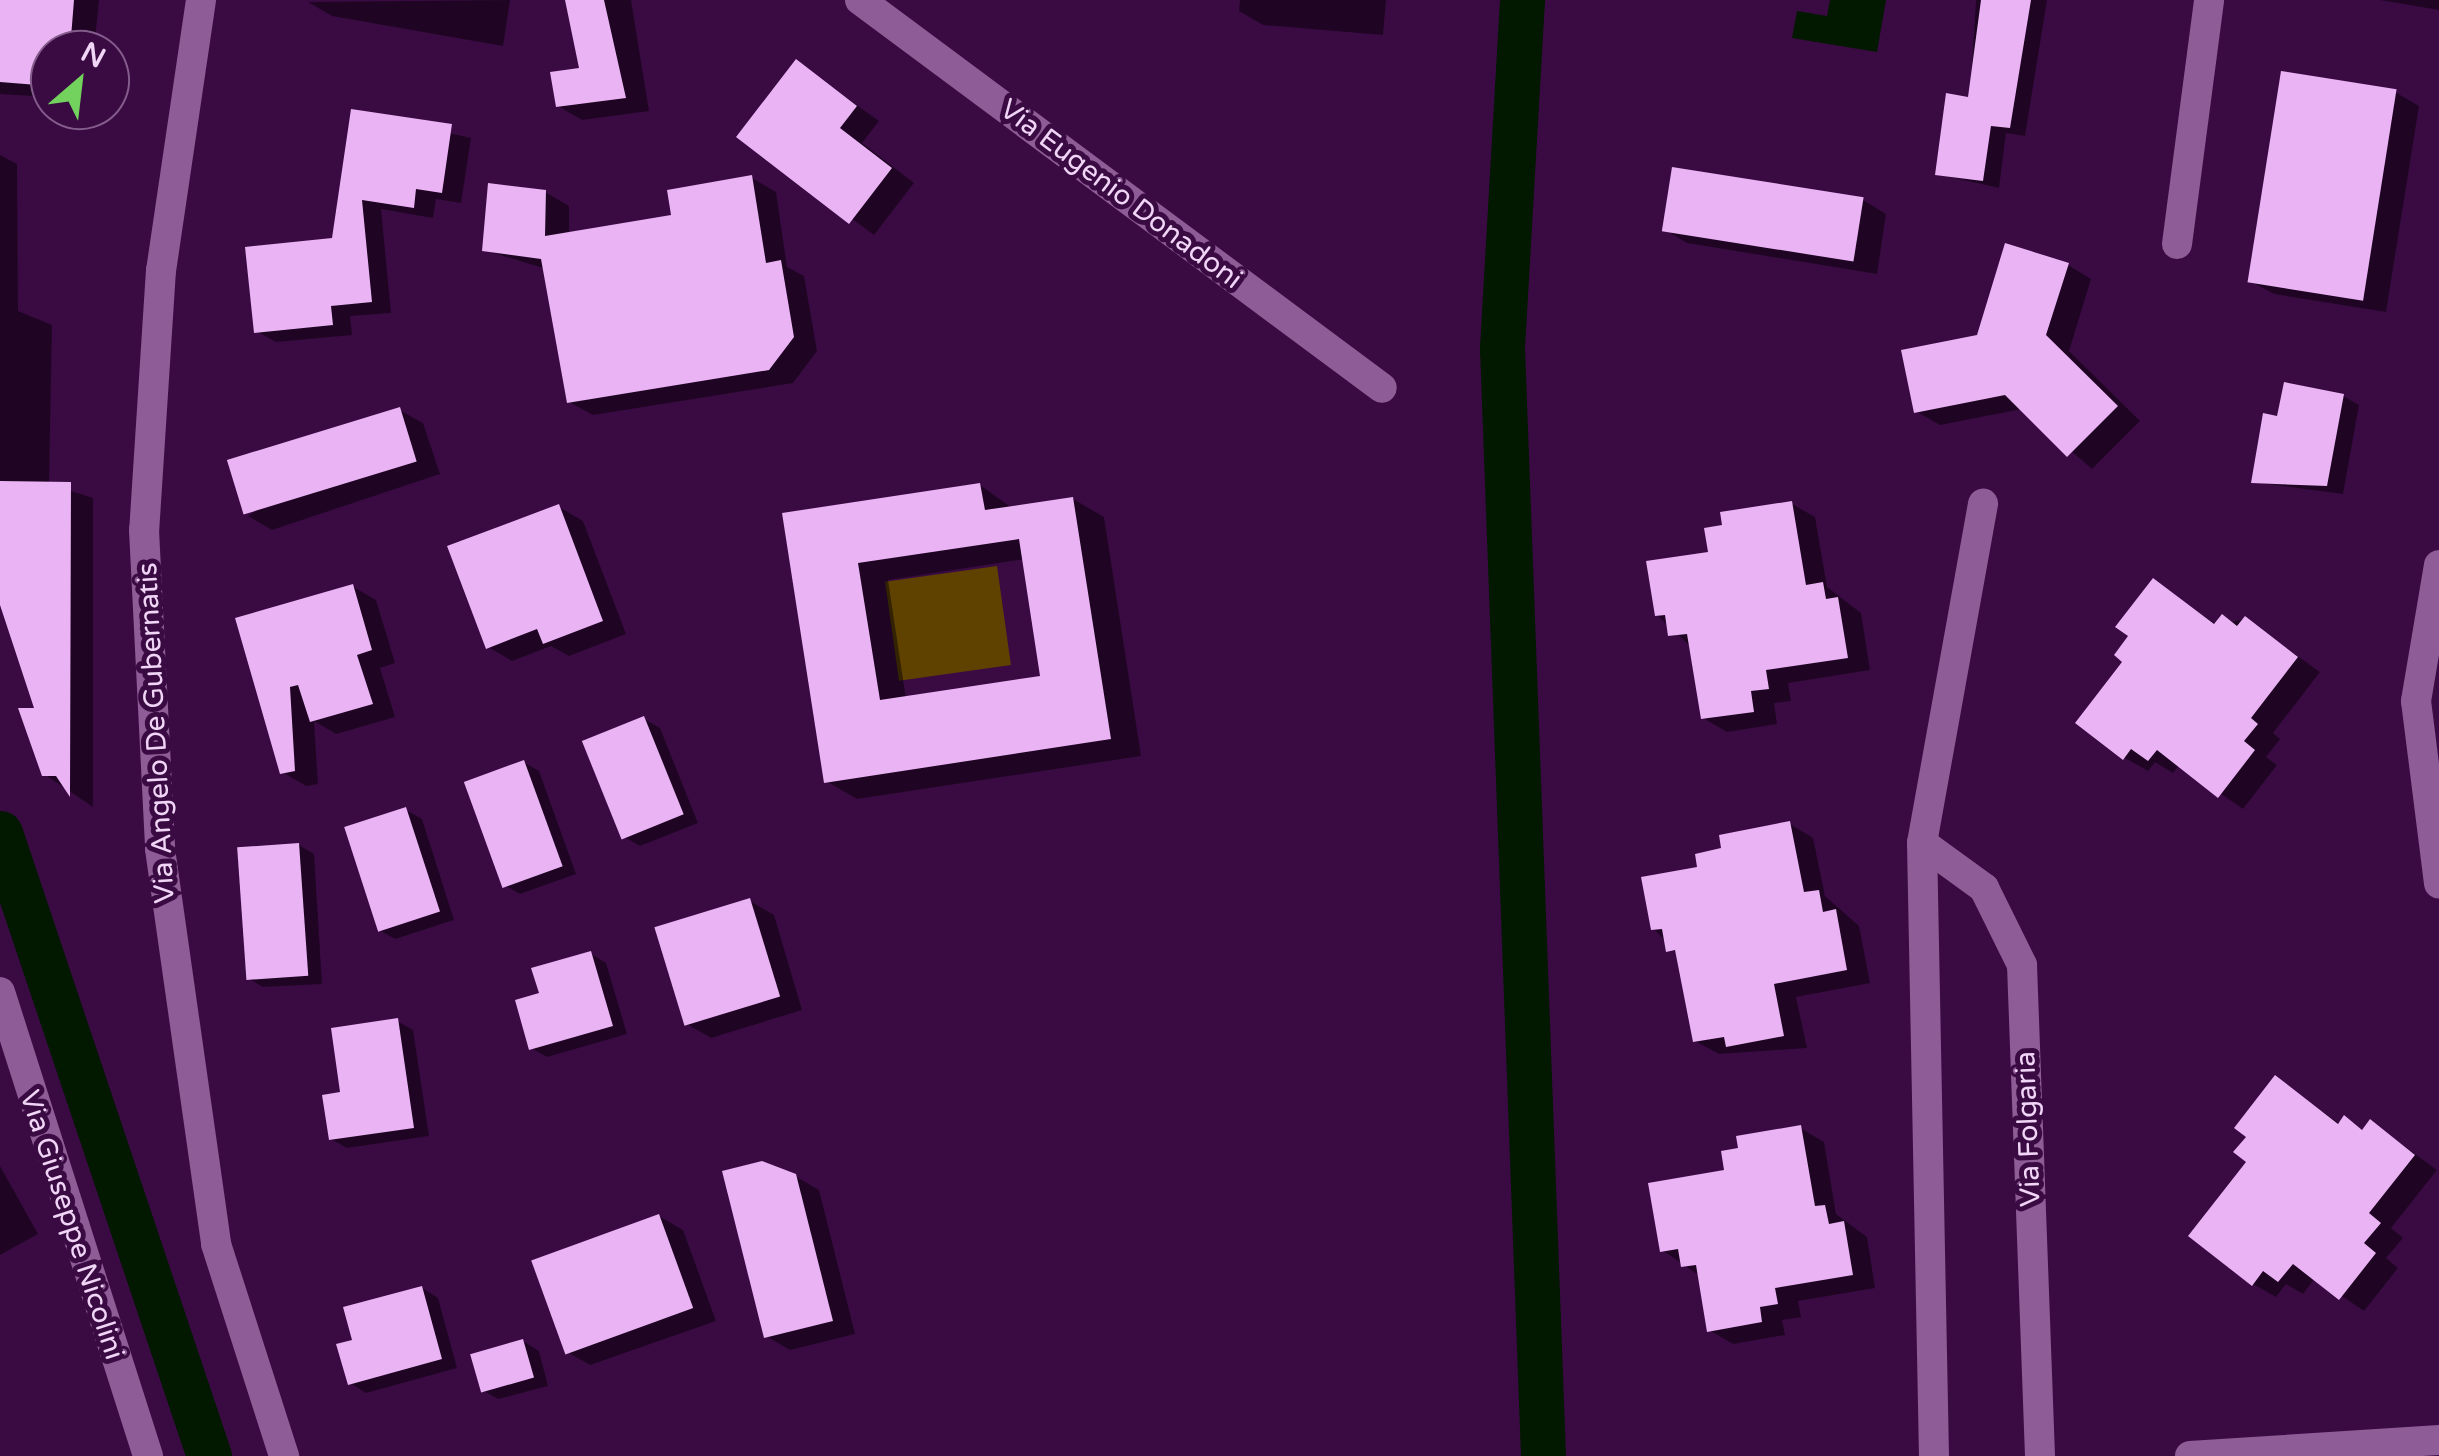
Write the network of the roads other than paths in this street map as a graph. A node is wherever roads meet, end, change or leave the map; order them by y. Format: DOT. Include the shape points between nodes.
graph roads {
  1 [pos="201,0"];
  2 [pos="860,0"];
  3 [pos="2210,0"];
  4 [pos="2177,244"];
  5 [pos="1382,388"];
  6 [pos="1983,502"];
  7 [pos="2439,565"];
  8 [pos="1922,844"];
  9 [pos="2439,884"];
  10 [pos="0,992"];
  11 [pos="2439,1440"];
  12 [pos="148,1456"];
  13 [pos="284,1456"];
  14 [pos="1934,1456"];
  15 [pos="2040,1456"];
  16 [pos="2190,1456"];
  1 -- 13 [label="street, Via Angelo De Gubernatis" via="161,270 144,530 160,849 216,1244"];
  2 -- 5 [label="street, Via Eugenio Donadoni"];
  3 -- 4 [label="street"];
  6 -- 8 [label="street"];
  7 -- 9 [label="street" via="2416,701"];
  8 -- 14 [label="street"];
  8 -- 15 [label="street, Via Folgaria" via="1984,888 2022,965"];
  10 -- 12 [label="street, Via Giuseppe Nicolini"];
  11 -- 16 [label="street"];
}
